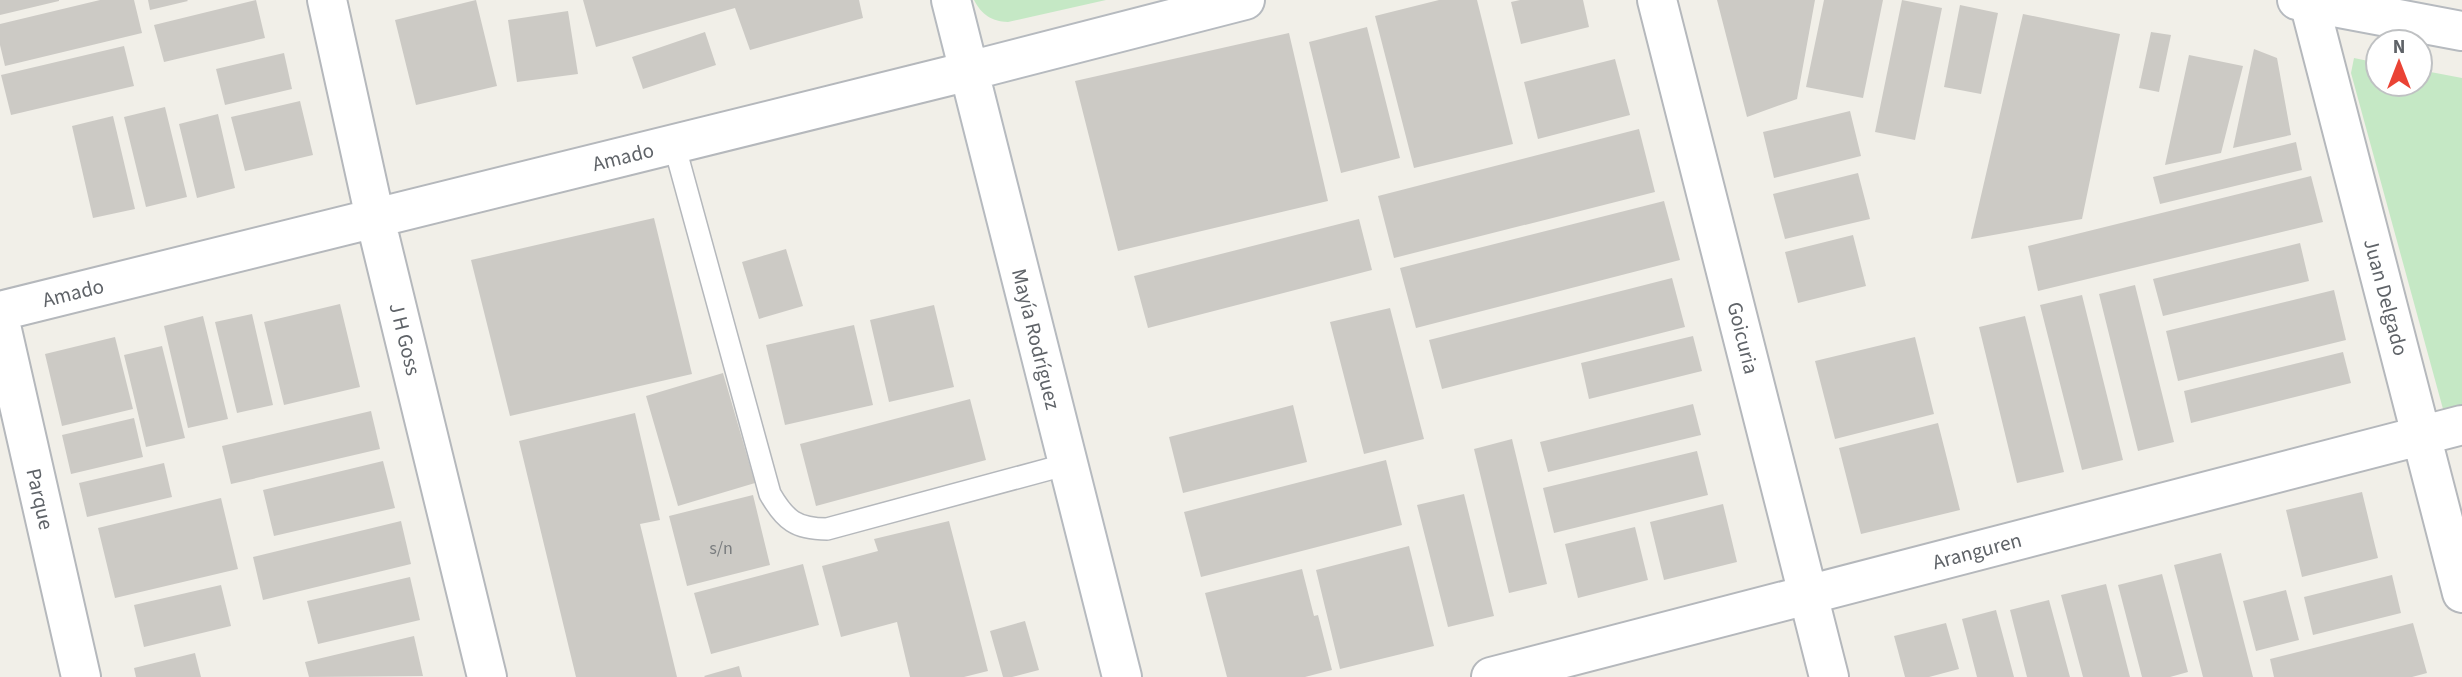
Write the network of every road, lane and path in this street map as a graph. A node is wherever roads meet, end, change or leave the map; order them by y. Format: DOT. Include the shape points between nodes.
graph roads {
  1 [pos="327,0"];
  2 [pos="951,0"];
  3 [pos="1245,0"];
  4 [pos="1657,0"];
  5 [pos="2303,1"];
  6 [pos="2462,31"];
  7 [pos="969,71"];
  8 [pos="674,144"];
  9 [pos="375,218"];
  10 [pos="0,311"];
  11 [pos="0,321"];
  12 [pos="2462,425"];
  13 [pos="2421,436"];
  14 [pos="1068,464"];
  15 [pos="2462,593"];
  16 [pos="1808,595"];
  17 [pos="81,677"];
  18 [pos="487,677"];
  19 [pos="1122,677"];
  20 [pos="1491,677"];
  21 [pos="1829,677"];
  1 -- 9 [label="street, J H Goss"];
  2 -- 7 [label="street, Mayía Rodríguez"];
  3 -- 7 [label="street, Amado"];
  4 -- 16 [label="street, Goicuria"];
  5 -- 6 [label="street"];
  5 -- 13 [label="street, Juan Delgado"];
  7 -- 8 [label="street, Amado"];
  7 -- 14 [label="street, Mayía Rodríguez"];
  8 -- 9 [label="street, Amado"];
  8 -- 14 [label="lane" via="770,494 792,522 827,529"];
  9 -- 10 [label="street, Amado"];
  9 -- 18 [label="street, J H Goss"];
  11 -- 17 [label="street, Parque"];
  12 -- 13 [label="street, Aranguren"];
  13 -- 15 [label="street, Juan Delgado"];
  13 -- 16 [label="street, Aranguren"];
  14 -- 19 [label="street, Mayía Rodríguez"];
  16 -- 20 [label="street, Aranguren"];
  16 -- 21 [label="street, Goicuria"];
}
